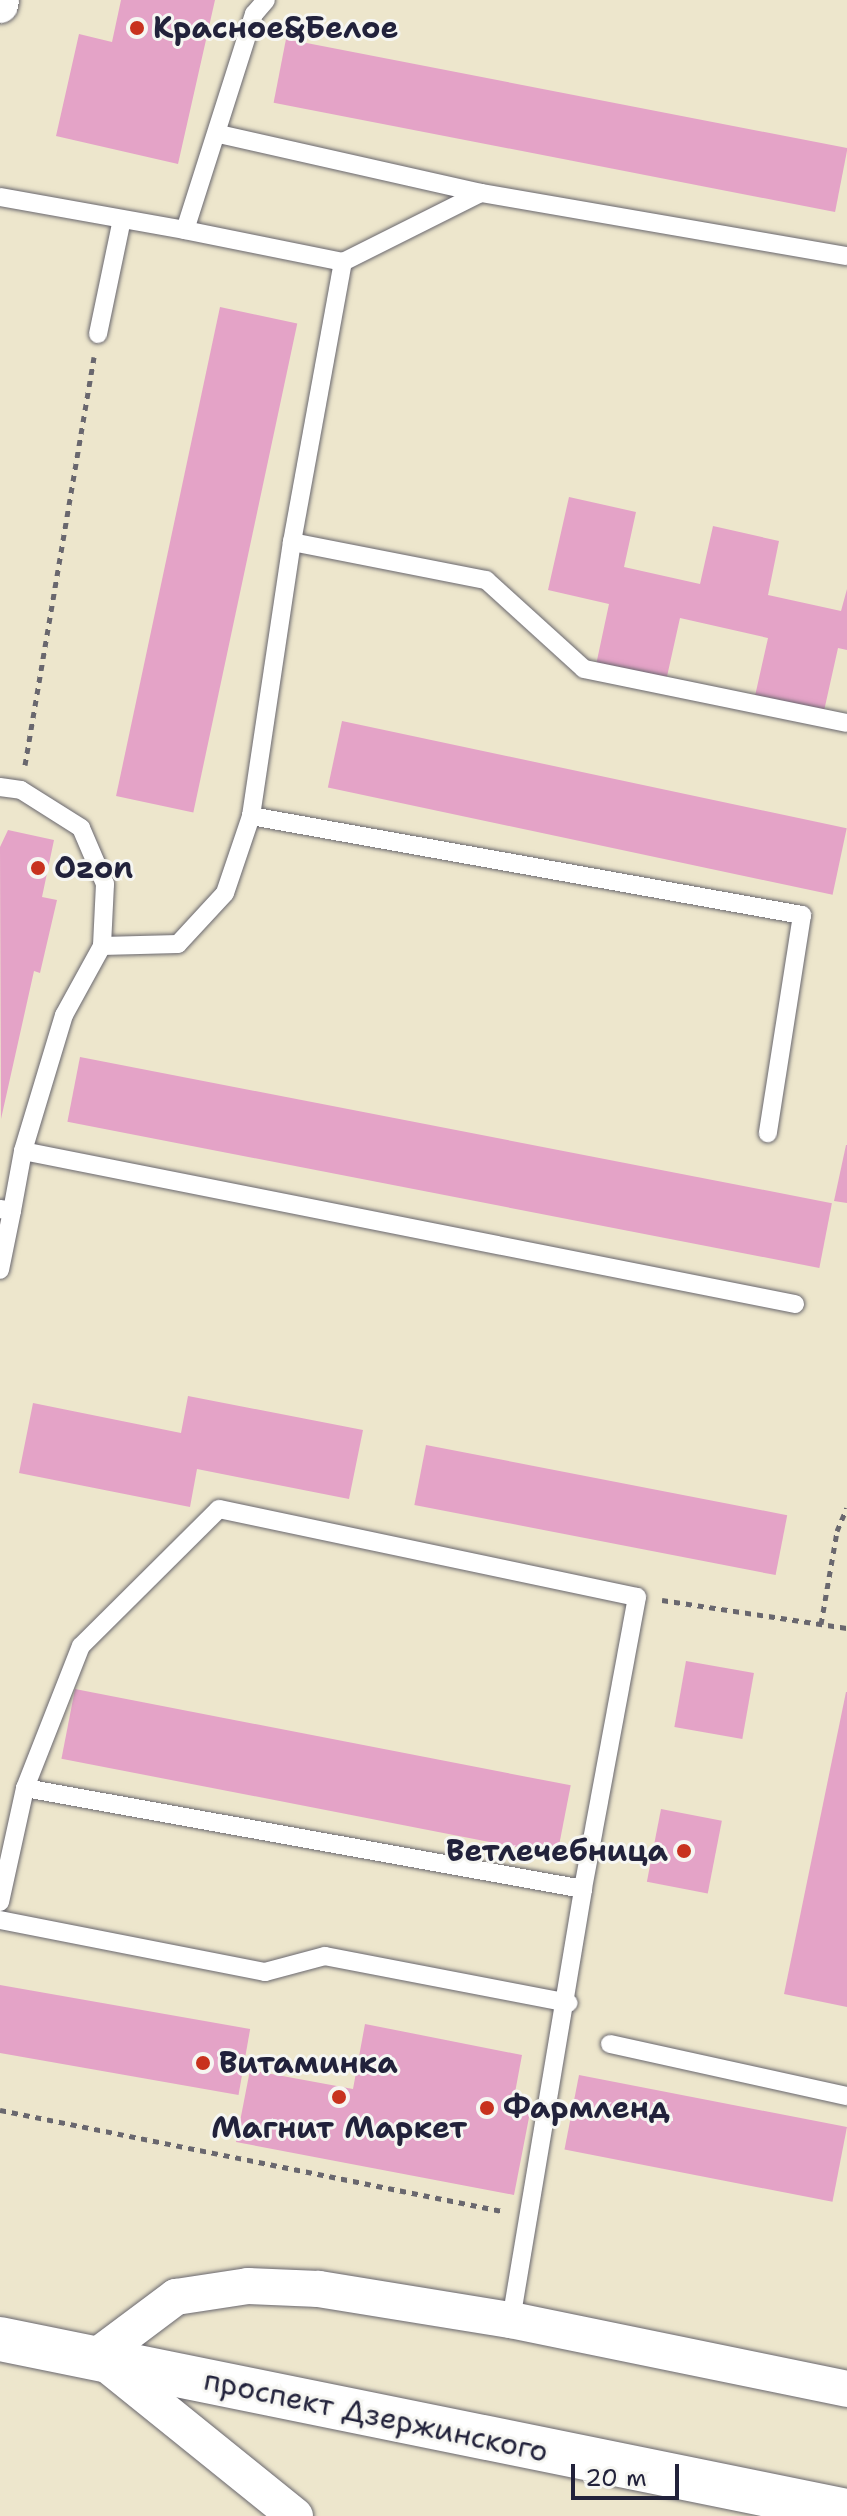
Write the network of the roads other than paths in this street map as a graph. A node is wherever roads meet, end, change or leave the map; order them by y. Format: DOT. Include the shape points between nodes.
graph roads {
  1 [pos="266,0"];
  2 [pos="219,134"];
  3 [pos="481,193"];
  4 [pos="0,197"];
  5 [pos="122,219"];
  6 [pos="185,230"];
  7 [pos="847,256"];
  8 [pos="343,262"];
  9 [pos="98,334"];
  10 [pos="292,542"];
  11 [pos="847,723"];
  12 [pos="0,787"];
  13 [pos="251,816"];
  14 [pos="102,946"];
  15 [pos="768,1133"];
  16 [pos="23,1151"];
  17 [pos="6,1210"];
  18 [pos="0,1270"];
  19 [pos="795,1304"];
  20 [pos="25,1788"];
  21 [pos="583,1889"];
  22 [pos="0,1902"];
  23 [pos="0,1920"];
  24 [pos="568,2003"];
  25 [pos="610,2044"];
  26 [pos="847,2096"];
  27 [pos="511,2320"];
  28 [pos="0,2339"];
  29 [pos="97,2356"];
  30 [pos="847,2389"];
  31 [pos="847,2511"];
  32 [pos="295,2516"];
  1 -- 2 [label="lane" via="254,14"];
  2 -- 3 [label="lane"];
  2 -- 6 [label="lane"];
  3 -- 7 [label="lane"];
  3 -- 8 [label="lane"];
  4 -- 5 [label="lane"];
  5 -- 6 [label="lane"];
  5 -- 9 [label="lane"];
  6 -- 8 [label="lane"];
  8 -- 10 [label="lane"];
  10 -- 11 [label="lane" via="486,580 584,669"];
  10 -- 13 [label="lane"];
  12 -- 14 [label="lane" via="21,790 81,828 105,884"];
  13 -- 14 [label="lane" via="225,893 178,944"];
  13 -- 15 [label="lane" via="802,915"];
  14 -- 16 [label="lane" via="64,1015"];
  16 -- 17 [label="lane"];
  16 -- 19 [label="lane"];
  17 -- 18 [label="lane"];
  20 -- 21 [label="lane"];
  20 -- 21 [label="lane" via="81,1646 219,1509 637,1597"];
  20 -- 22 [label="lane"];
  21 -- 24 [label="lane"];
  23 -- 24 [label="lane" via="265,1972 325,1956"];
  24 -- 27 [label="lane"];
  25 -- 26 [label="lane"];
  27 -- 29 [label="street" via="319,2289 248,2286 176,2297"];
  27 -- 30 [label="street"];
  28 -- 29 [label="main road, проспект Дзержинского"];
  29 -- 31 [label="main road, проспект Дзержинского" via="549,2454"];
  29 -- 32 [label="street"];
}
